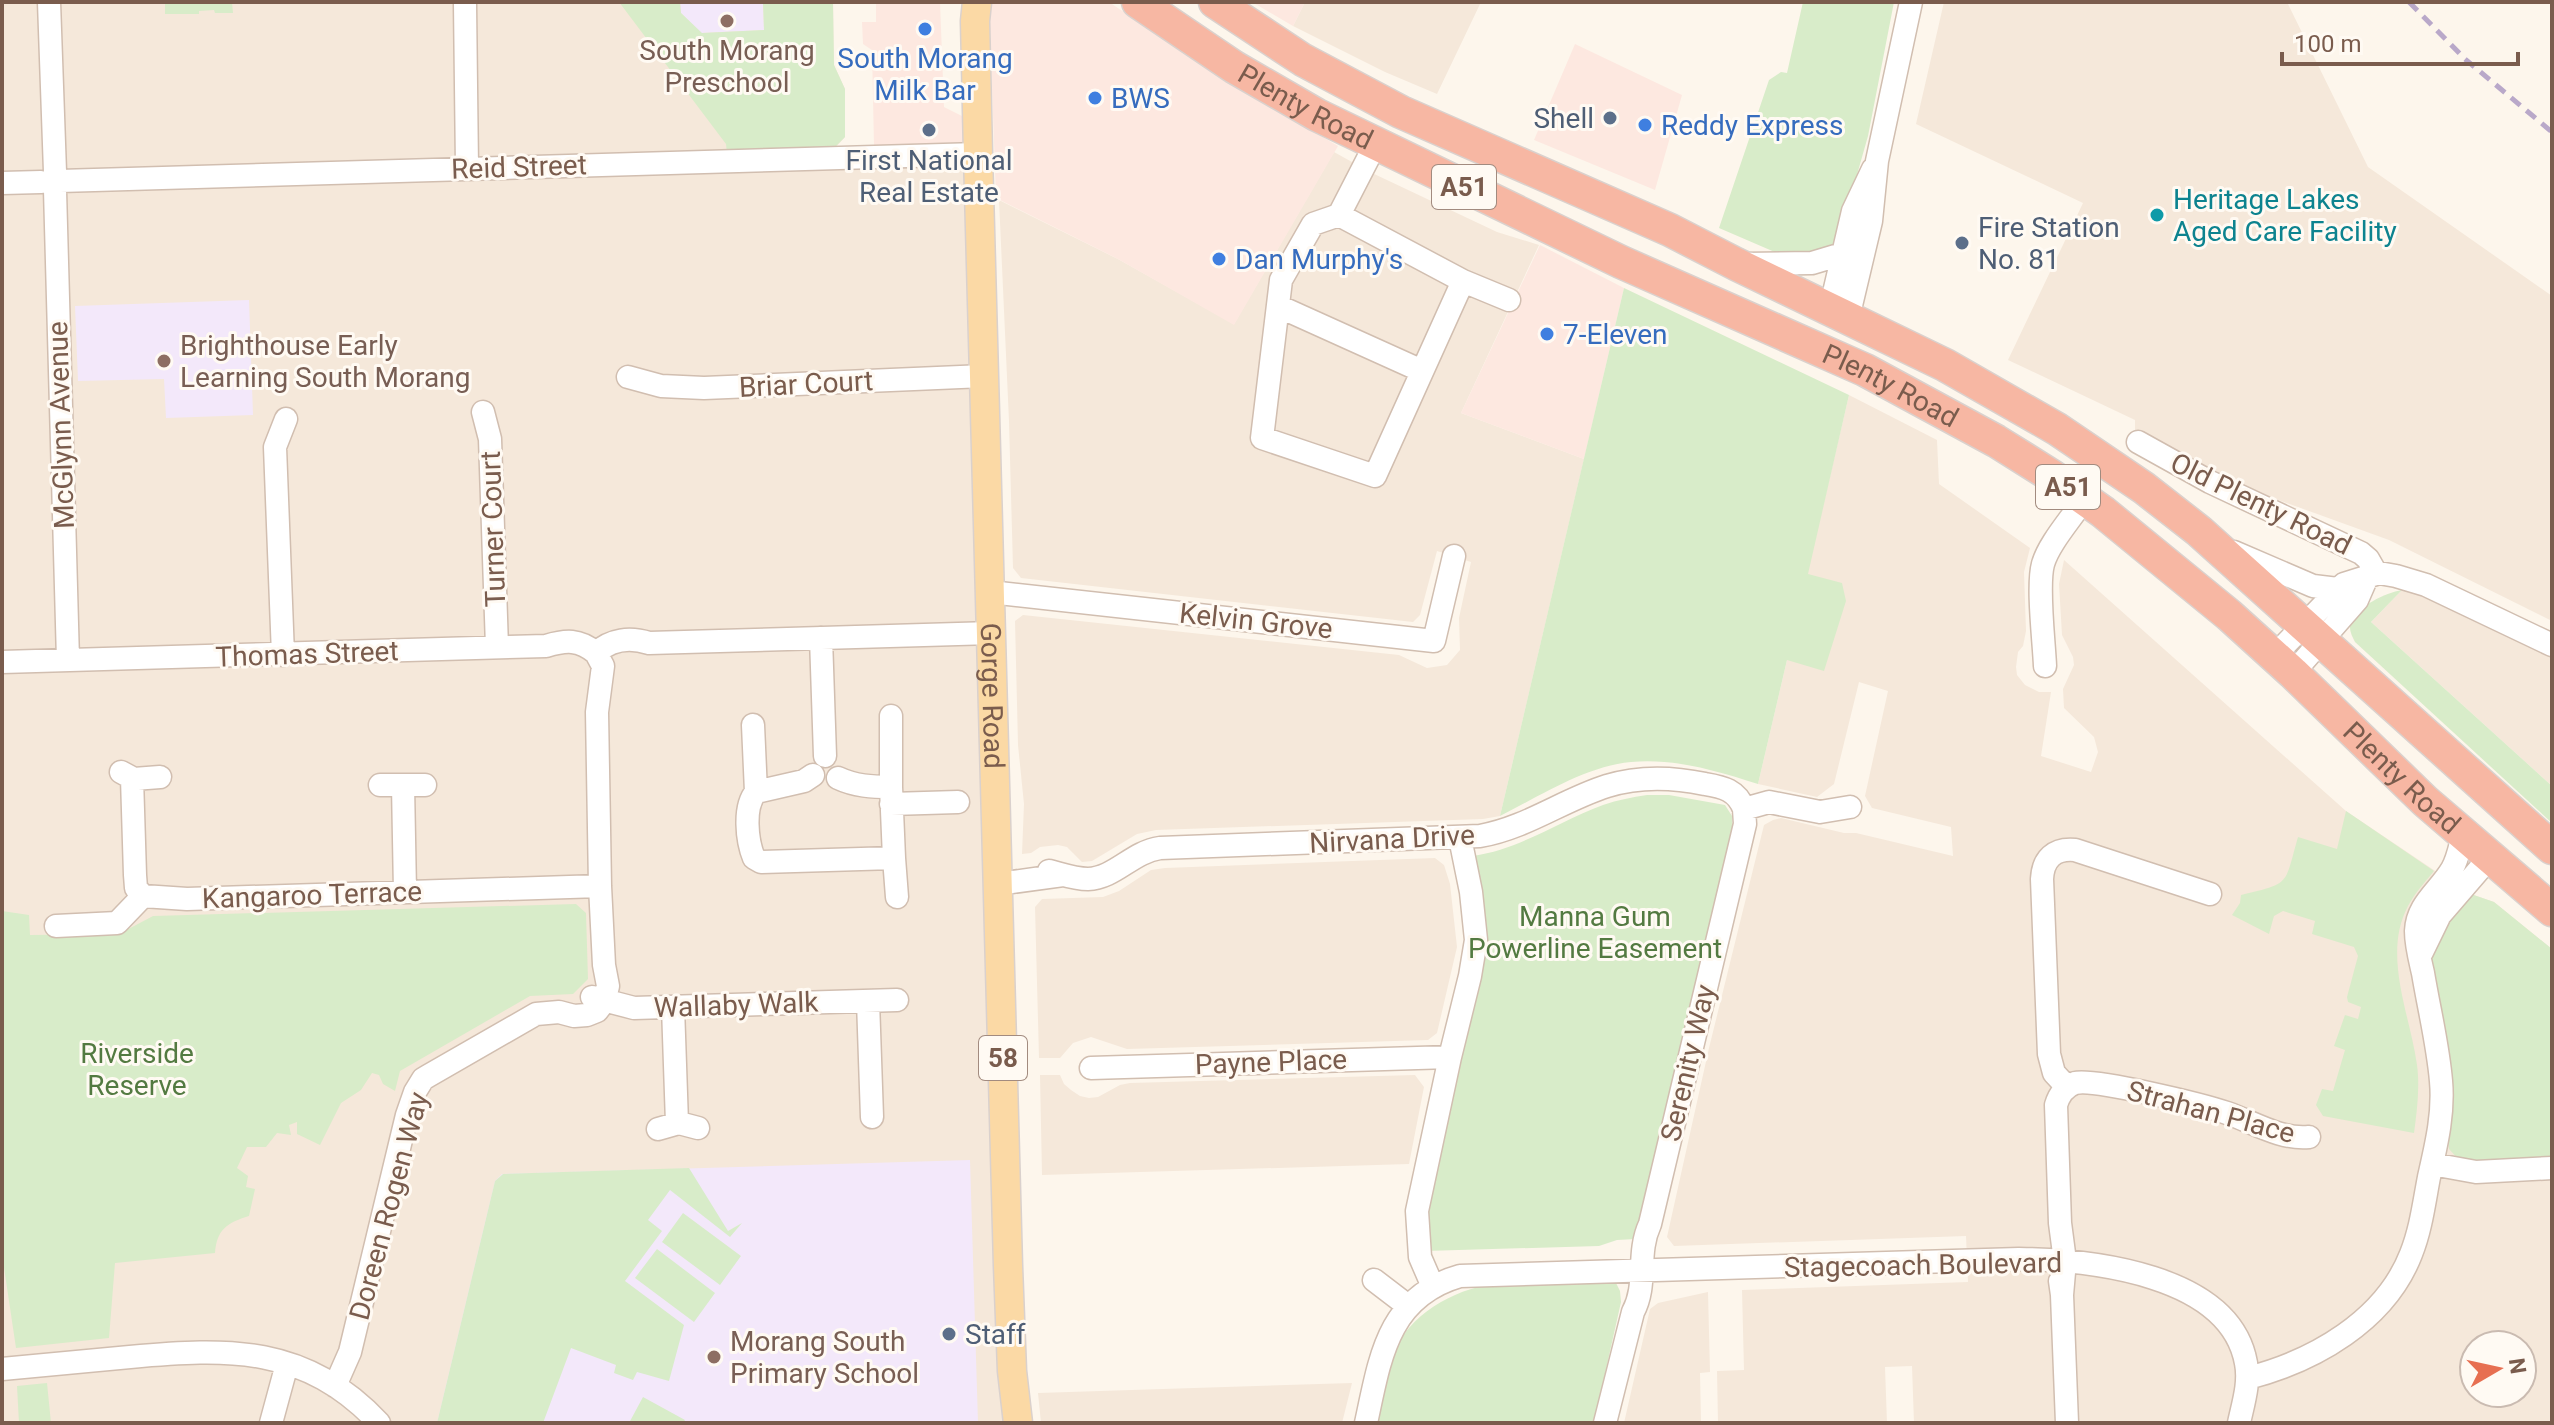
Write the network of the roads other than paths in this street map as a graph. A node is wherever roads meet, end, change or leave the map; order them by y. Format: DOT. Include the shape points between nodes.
graph roads {
  1 [pos="49,2"];
  2 [pos="1138,2"];
  3 [pos="1215,2"];
  4 [pos="1911,2"];
  5 [pos="465,4"];
  6 [pos="974,8"];
  7 [pos="1375,145"];
  8 [pos="978,154"];
  9 [pos="1877,161"];
  10 [pos="467,168"];
  11 [pos="53,181"];
  12 [pos="2,183"];
  13 [pos="1339,215"];
  14 [pos="1842,254"];
  15 [pos="1736,264"];
  16 [pos="1463,281"];
  17 [pos="1509,300"];
  18 [pos="1278,306"];
  19 [pos="1839,314"];
  20 [pos="1826,352"];
  21 [pos="1422,371"];
  22 [pos="984,376"];
  23 [pos="628,377"];
  24 [pos="483,412"];
  25 [pos="286,419"];
  26 [pos="2138,442"];
  27 [pos="2084,499"];
  28 [pos="2212,542"];
  29 [pos="1454,556"];
  30 [pos="2372,575"];
  31 [pos="2338,589"];
  32 [pos="990,592"];
  33 [pos="2313,631"];
  34 [pos="992,633"];
  35 [pos="821,638"];
  36 [pos="2552,645"];
  37 [pos="497,647"];
  38 [pos="283,655"];
  39 [pos="68,660"];
  40 [pos="2,662"];
  41 [pos="597,662"];
  42 [pos="2284,664"];
  43 [pos="2045,666"];
  44 [pos="891,716"];
  45 [pos="753,725"];
  46 [pos="819,766"];
  47 [pos="160,777"];
  48 [pos="2478,782"];
  49 [pos="380,785"];
  50 [pos="756,792"];
  51 [pos="891,795"];
  52 [pos="958,802"];
  53 [pos="1850,807"];
  54 [pos="1744,809"];
  55 [pos="2463,835"];
  56 [pos="1460,838"];
  57 [pos="2552,848"];
  58 [pos="2490,857"];
  59 [pos="894,858"];
  60 [pos="998,884"];
  61 [pos="600,886"];
  62 [pos="405,892"];
  63 [pos="2210,894"];
  64 [pos="143,896"];
  65 [pos="897,897"];
  66 [pos="2552,910"];
  67 [pos="56,926"];
  68 [pos="2420,957"];
  69 [pos="598,998"];
  70 [pos="897,1000"];
  71 [pos="868,1001"];
  72 [pos="673,1007"];
  73 [pos="1450,1057"];
  74 [pos="1091,1068"];
  75 [pos="2067,1087"];
  76 [pos="872,1117"];
  77 [pos="678,1127"];
  78 [pos="2309,1137"];
  79 [pos="2432,1164"];
  80 [pos="2552,1168"];
  81 [pos="2061,1261"];
  82 [pos="1641,1270"];
  83 [pos="1374,1280"];
  84 [pos="1436,1285"];
  85 [pos="1408,1306"];
  86 [pos="287,1364"];
  87 [pos="2,1369"];
  88 [pos="2247,1370"];
  89 [pos="1012,1371"];
  90 [pos="335,1386"];
  91 [pos="271,1423"];
  92 [pos="379,1423"];
  93 [pos="1009,1423"];
  94 [pos="1018,1423"];
  95 [pos="1366,1423"];
  96 [pos="1605,1423"];
  97 [pos="2067,1423"];
  98 [pos="2239,1423"];
  1 -- 11 [label="street, McGlynn Avenue"];
  2 -- 7 [label="highway, Plenty Road / A51" via="1234,67"];
  3 -- 15 [label="highway, Plenty Road / A51" via="1303,60 1401,112"];
  4 -- 9 [label="street"];
  5 -- 10 [label="street"];
  6 -- 8 [label="main road, Gorge Road / 58"];
  7 -- 13 [label="street"];
  7 -- 20 [label="highway, Plenty Road / A51"];
  8 -- 10 [label="street, Reid Street"];
  8 -- 22 [label="main road, Gorge Road / 58"];
  9 -- 14 [label="street" via="1856,201"];
  9 -- 19 [label="street" via="1871,221"];
  10 -- 11 [label="street, Reid Street"];
  11 -- 12 [label="street, Reid Street"];
  11 -- 39 [label="street, McGlynn Avenue"];
  13 -- 16 [label="street"];
  13 -- 18 [label="street" via="1313,224 1281,280"];
  14 -- 15 [label="street" via="1812,263"];
  14 -- 19 [label="street"];
  15 -- 19 [label="highway, Plenty Road / A51"];
  16 -- 17 [label="street"];
  16 -- 21 [label="street"];
  18 -- 21 [label="street"];
  18 -- 21 [label="street" via="1262,438 1375,476"];
  19 -- 20 [label="highway"];
  19 -- 28 [label="highway, Plenty Road / A51" via="1945,365 2057,429"];
  20 -- 27 [label="highway, Plenty Road / A51" via="1996,441"];
  22 -- 23 [label="street, Briar Court" via="704,388 661,386"];
  22 -- 32 [label="main road, Gorge Road / 58"];
  24 -- 37 [label="street, Turner Court" via="490,439"];
  25 -- 38 [label="street" via="275,447"];
  26 -- 30 [label="street, Old Plenty Road" via="2219,487 2361,553"];
  27 -- 42 [label="highway, Plenty Road / A51"];
  27 -- 43 [label="street" via="2043,564"];
  28 -- 31 [label="street" via="2299,581"];
  28 -- 33 [label="highway, Plenty Road / A51"];
  29 -- 32 [label="street, Kelvin Grove" via="1434,641"];
  30 -- 31 [label="street, Old Plenty Road"];
  30 -- 33 [label="street, Old Plenty Road" via="2357,600"];
  30 -- 36 [label="street, Old Plenty Road" via="2426,585"];
  31 -- 33 [label="street, Old Plenty Road"];
  32 -- 34 [label="main road, Gorge Road / 58"];
  33 -- 42 [label="street"];
  33 -- 48 [label="highway, Plenty Road / A51"];
  34 -- 35 [label="street"];
  34 -- 60 [label="main road, Gorge Road / 58"];
  35 -- 41 [label="street" via="649,643"];
  35 -- 46 [label="street"];
  37 -- 38 [label="street, Thomas Street"];
  37 -- 41 [label="street, Thomas Street" via="577,642"];
  38 -- 39 [label="street, Thomas Street"];
  39 -- 40 [label="street, Thomas Street"];
  41 -- 61 [label="street" via="592,691 597,712"];
  42 -- 55 [label="highway, Plenty Road / A51"];
  44 -- 51 [label="street"];
  45 -- 50 [label="street"];
  46 -- 50 [label="street" via="804,781"];
  46 -- 51 [label="street" via="833,758 839,765 838,778"];
  47 -- 64 [label="street" via="126,775 136,888"];
  48 -- 57 [label="highway, Plenty Road / A51"];
  48 -- 58 [label="highway" via="2496,830"];
  49 -- 62 [label="street" via="414,785"];
  50 -- 59 [label="street" via="748,810 750,848 761,862"];
  51 -- 52 [label="street"];
  51 -- 59 [label="street"];
  53 -- 54 [label="street" via="1820,812 1769,802"];
  54 -- 56 [label="street, Nirvana Drive" via="1736,795 1718,786 1670,778 1635,780 1598,789 1506,830"];
  54 -- 82 [label="street, Serenity Way" via="1745,826 1642,1246"];
  55 -- 58 [label="highway, Plenty Road / A51"];
  55 -- 68 [label="street" via="2451,871 2421,910 2416,931"];
  56 -- 60 [label="street, Nirvana Drive" via="1160,848 1140,853 1098,878 1056,873"];
  56 -- 73 [label="street" via="1476,940"];
  58 -- 66 [label="highway, Plenty Road / A51"];
  58 -- 68 [label="street" via="2440,915"];
  59 -- 65 [label="street"];
  60 -- 89 [label="main road, Gorge Road / 58"];
  61 -- 62 [label="street, Kangaroo Terrace"];
  61 -- 69 [label="street" via="608,984"];
  62 -- 64 [label="street, Kangaroo Terrace"];
  63 -- 75 [label="street" via="2075,850 2064,849 2046,860 2042,879 2049,1054 2054,1073"];
  64 -- 67 [label="street" via="117,923"];
  68 -- 79 [label="street" via="2441,1083"];
  69 -- 72 [label="street, Wallaby Walk" via="630,1008"];
  69 -- 90 [label="street, Doreen Rogen Way" via="599,1009 587,1015 533,1016 419,1083 350,1352"];
  70 -- 71 [label="street, Wallaby Walk"];
  71 -- 72 [label="street, Wallaby Walk"];
  71 -- 76 [label="street"];
  72 -- 77 [label="street"];
  73 -- 74 [label="street, Payne Place"];
  73 -- 84 [label="street" via="1418,1203 1421,1263"];
  75 -- 78 [label="street, Strahan Place" via="2091,1082 2146,1093 2224,1112 2275,1132"];
  75 -- 81 [label="street" via="2056,1105"];
  79 -- 80 [label="street" via="2476,1172"];
  79 -- 88 [label="street" via="2418,1234 2401,1276 2372,1314 2274,1371"];
  81 -- 82 [label="street, Stagecoach Boulevard"];
  81 -- 88 [label="street, Stagecoach Boulevard" via="2159,1279 2189,1291 2229,1327"];
  81 -- 97 [label="street"];
  82 -- 84 [label="street, Stagecoach Boulevard" via="1472,1275"];
  82 -- 96 [label="street, Serenity Way" via="1640,1297"];
  83 -- 85 [label="street"];
  84 -- 85 [label="street"];
  85 -- 95 [label="street" via="1388,1339"];
  86 -- 87 [label="street" via="242,1353 199,1351"];
  86 -- 90 [label="street"];
  86 -- 91 [label="street"];
  88 -- 98 [label="street"];
  89 -- 93 [label="main road, Gorge Road / 58"];
  89 -- 94 [label="main road, Gorge Road / 58"];
  90 -- 92 [label="street"];
}
